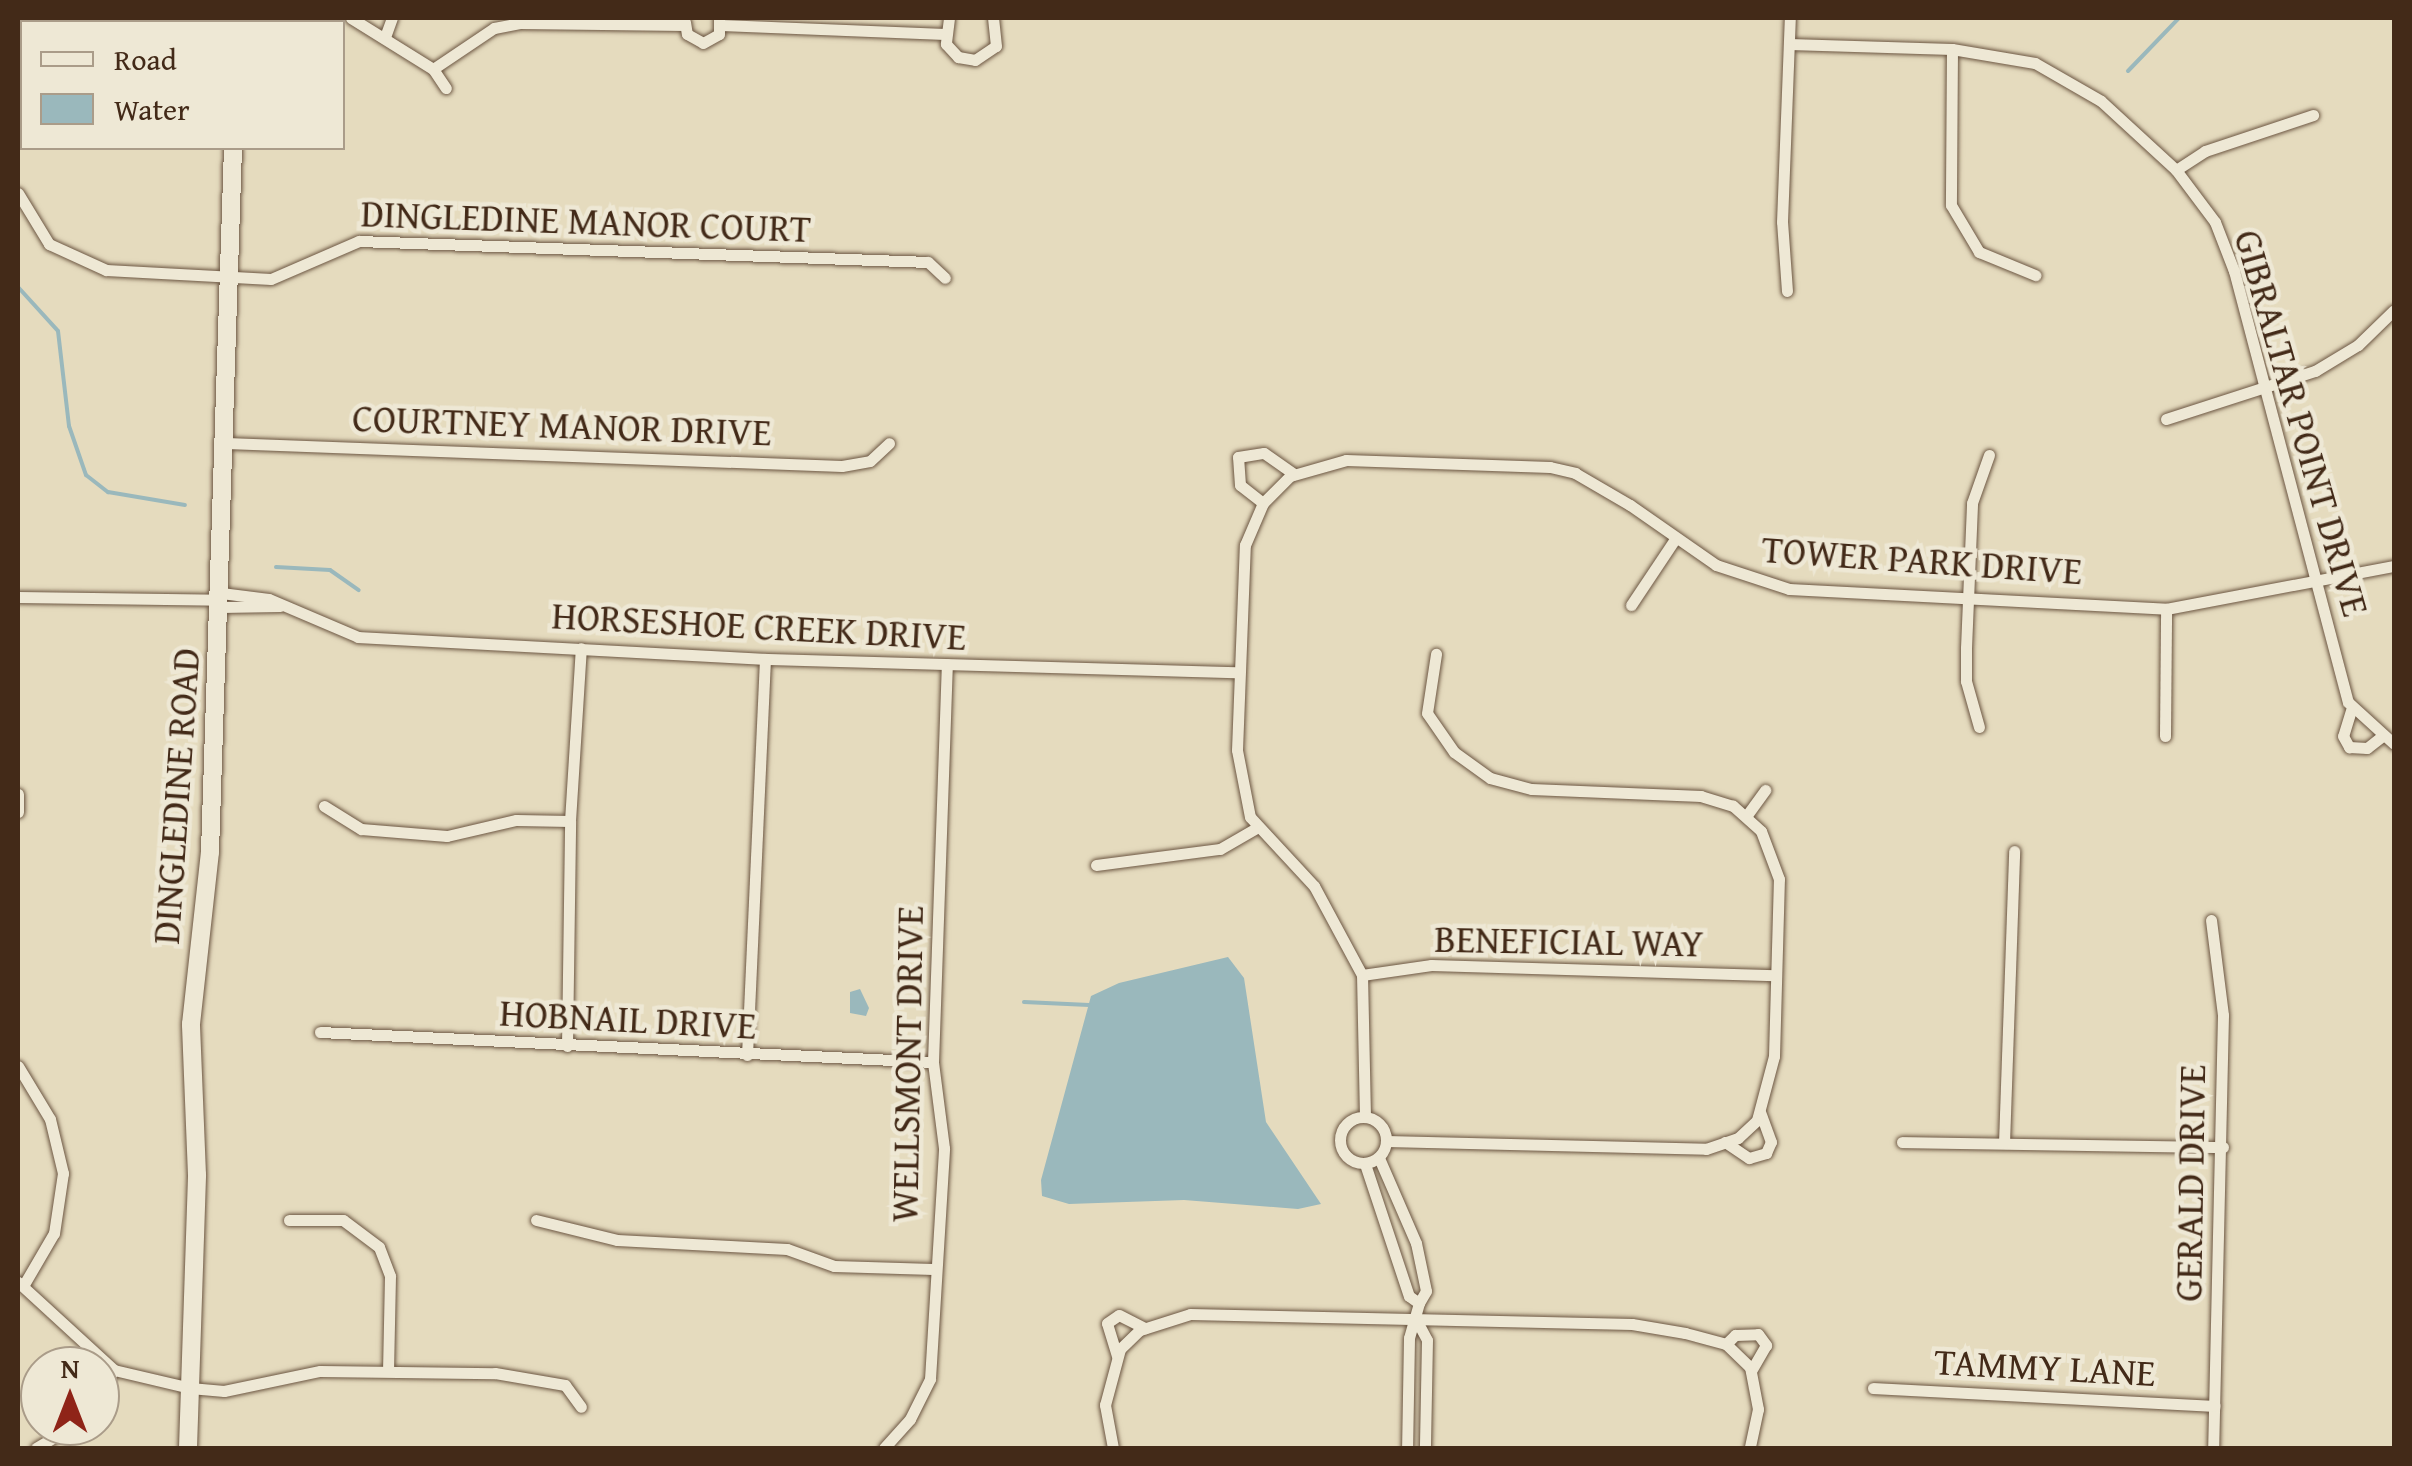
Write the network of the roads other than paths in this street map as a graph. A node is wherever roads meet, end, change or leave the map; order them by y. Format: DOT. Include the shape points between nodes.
graph roads {
  1 [pos="354,18"];
  2 [pos="392,18"];
  3 [pos="950,18"];
  4 [pos="994,18"];
  5 [pos="1790,18"];
  6 [pos="685,21"];
  7 [pos="720,22"];
  8 [pos="944,34"];
  9 [pos="385,37"];
  10 [pos="1790,44"];
  11 [pos="1952,49"];
  12 [pos="432,69"];
  13 [pos="446,88"];
  14 [pos="2313,115"];
  15 [pos="234,150"];
  16 [pos="2176,170"];
  17 [pos="18,192"];
  18 [pos="228,274"];
  19 [pos="2035,275"];
  20 [pos="944,278"];
  21 [pos="1787,291"];
  22 [pos="2394,310"];
  23 [pos="2266,390"];
  24 [pos="2166,419"];
  25 [pos="226,443"];
  26 [pos="889,443"];
  27 [pos="1989,455"];
  28 [pos="1294,474"];
  29 [pos="1263,503"];
  30 [pos="1676,539"];
  31 [pos="2394,566"];
  32 [pos="2314,578"];
  33 [pos="1968,596"];
  34 [pos="18,597"];
  35 [pos="221,600"];
  36 [pos="1630,606"];
  37 [pos="2166,609"];
  38 [pos="581,648"];
  39 [pos="1436,654"];
  40 [pos="765,658"];
  41 [pos="947,664"];
  42 [pos="1239,672"];
  43 [pos="2352,707"];
  44 [pos="1980,727"];
  45 [pos="2164,736"];
  46 [pos="2382,737"];
  47 [pos="2394,744"];
  48 [pos="1764,790"];
  49 [pos="18,794"];
  50 [pos="324,806"];
  51 [pos="18,812"];
  52 [pos="1747,815"];
  53 [pos="570,821"];
  54 [pos="1258,827"];
  55 [pos="2014,852"];
  56 [pos="1096,865"];
  57 [pos="2210,920"];
  58 [pos="1362,976"];
  59 [pos="1775,976"];
  60 [pos="320,1032"];
  61 [pos="567,1046"];
  62 [pos="747,1056"];
  63 [pos="933,1062"];
  64 [pos="18,1066"];
  65 [pos="1760,1112"];
  66 [pos="1365,1117"];
  67 [pos="1386,1141"];
  68 [pos="1725,1142"];
  69 [pos="1902,1142"];
  70 [pos="2004,1144"];
  71 [pos="2223,1147"];
  72 [pos="1379,1158"];
  73 [pos="1365,1164"];
  74 [pos="289,1220"];
  75 [pos="536,1220"];
  76 [pos="933,1270"];
  77 [pos="20,1284"];
  78 [pos="1419,1303"];
  79 [pos="1418,1323"];
  80 [pos="1144,1328"];
  81 [pos="1726,1344"];
  82 [pos="88,1346"];
  83 [pos="1117,1356"];
  84 [pos="388,1370"];
  85 [pos="120,1371"];
  86 [pos="1751,1371"];
  87 [pos="190,1388"];
  88 [pos="1873,1388"];
  89 [pos="2214,1406"];
  90 [pos="581,1407"];
  91 [pos="1111,1447"];
  92 [pos="188,1448"];
  93 [pos="884,1448"];
  94 [pos="1406,1448"];
  95 [pos="1425,1448"];
  96 [pos="1750,1448"];
  97 [pos="2213,1448"];
  1 -- 9 [label="street"];
  2 -- 9 [label="street"];
  3 -- 8 [label="street"];
  4 -- 8 [label="street" via="998,38 983,58 958,56"];
  5 -- 10 [label="street"];
  6 -- 7 [label="street" via="692,39 703,43"];
  6 -- 12 [label="street" via="520,22 494,28"];
  7 -- 8 [label="street"];
  9 -- 12 [label="street"];
  10 -- 11 [label="street, GIBRALTAR POINT DRIVE"];
  10 -- 21 [label="street" via="1782,222"];
  11 -- 16 [label="street, GIBRALTAR POINT DRIVE" via="2022,59 2069,79"];
  11 -- 19 [label="street" via="1951,206 1979,252"];
  12 -- 13 [label="street"];
  14 -- 16 [label="street" via="2204,151"];
  15 -- 18 [label="street, DINGLEDINE ROAD"];
  16 -- 23 [label="street, GIBRALTAR POINT DRIVE" via="2221,236"];
  17 -- 18 [label="street, DINGLEDINE MANOR COURT" via="49,244 85,264"];
  18 -- 20 [label="street, DINGLEDINE MANOR COURT" via="270,279 359,241 928,262"];
  18 -- 25 [label="street, DINGLEDINE ROAD"];
  22 -- 23 [label="street" via="2358,345"];
  23 -- 24 [label="street"];
  23 -- 32 [label="street, GIBRALTAR POINT DRIVE"];
  25 -- 26 [label="street, COURTNEY MANOR DRIVE" via="842,466 870,461"];
  25 -- 35 [label="street, DINGLEDINE ROAD"];
  27 -- 33 [label="street" via="1972,503"];
  28 -- 29 [label="street, TOWER PARK DRIVE"];
  28 -- 29 [label="street" via="1264,453 1238,457 1240,486"];
  28 -- 30 [label="street, TOWER PARK DRIVE" via="1346,460 1550,467 1575,473 1630,504"];
  29 -- 42 [label="street, TOWER PARK DRIVE" via="1245,544"];
  30 -- 33 [label="street, TOWER PARK DRIVE" via="1747,580 1788,589"];
  30 -- 36 [label="street"];
  31 -- 32 [label="street, TOWER PARK DRIVE"];
  32 -- 37 [label="street, TOWER PARK DRIVE"];
  32 -- 43 [label="street, GIBRALTAR POINT DRIVE"];
  33 -- 37 [label="street, TOWER PARK DRIVE"];
  33 -- 44 [label="street" via="1966,681"];
  34 -- 35 [label="street, HORSESHOE CREEK DRIVE"];
  35 -- 38 [label="street, HORSESHOE CREEK DRIVE" via="284,606 358,636"];
  35 -- 87 [label="street, DINGLEDINE ROAD" via="210,852 191,1024 196,1175"];
  37 -- 45 [label="street"];
  38 -- 40 [label="street, HORSESHOE CREEK DRIVE"];
  38 -- 53 [label="street"];
  39 -- 52 [label="street" via="1427,713 1454,752 1490,778 1531,789 1701,796"];
  40 -- 41 [label="street, HORSESHOE CREEK DRIVE"];
  40 -- 62 [label="street"];
  41 -- 42 [label="street, HORSESHOE CREEK DRIVE"];
  41 -- 63 [label="street, WELLSMONT DRIVE"];
  42 -- 54 [label="street, TOWER PARK DRIVE" via="1240,778"];
  43 -- 46 [label="street, GIBRALTAR POINT DRIVE"];
  43 -- 46 [label="street, GIBRALTAR POINT DRIVE" via="2345,743 2360,750"];
  46 -- 47 [label="street, GIBRALTAR POINT DRIVE"];
  48 -- 52 [label="street"];
  49 -- 51 [label="street"];
  50 -- 53 [label="street" via="361,829 447,836 516,820"];
  52 -- 59 [label="street" via="1778,864"];
  53 -- 61 [label="street"];
  54 -- 56 [label="street" via="1220,849"];
  54 -- 58 [label="street, TOWER PARK DRIVE" via="1314,886"];
  55 -- 70 [label="street"];
  57 -- 71 [label="street, GERALD DRIVE" via="2223,1010"];
  58 -- 59 [label="street, BENEFICIAL WAY" via="1431,964"];
  58 -- 66 [label="street, TOWER PARK DRIVE"];
  59 -- 65 [label="street" via="1774,1056"];
  60 -- 61 [label="street, HOBNAIL DRIVE"];
  61 -- 62 [label="street, HOBNAIL DRIVE"];
  62 -- 63 [label="street, HOBNAIL DRIVE"];
  63 -- 76 [label="street, WELLSMONT DRIVE" via="944,1148"];
  64 -- 77 [label="street" via="50,1119 62,1173 54,1233"];
  65 -- 68 [label="street" via="1738,1138"];
  65 -- 68 [label="street" via="1771,1142 1766,1153 1749,1158"];
  66 -- 67 [label="street" via="1379,1123"];
  66 -- 73 [label="street" via="1350,1121 1340,1141 1344,1155"];
  67 -- 68 [label="street" via="1656,1149"];
  67 -- 72 [label="street"];
  69 -- 70 [label="street"];
  70 -- 71 [label="street"];
  71 -- 89 [label="street, GERALD DRIVE"];
  72 -- 73 [label="street"];
  72 -- 78 [label="street" via="1416,1243 1426,1291"];
  73 -- 78 [label="street" via="1409,1296"];
  74 -- 84 [label="street" via="343,1220 379,1247 390,1276"];
  75 -- 76 [label="street" via="617,1240 787,1250 834,1266"];
  76 -- 93 [label="street, WELLSMONT DRIVE" via="930,1379 910,1419"];
  77 -- 82 [label="street"];
  78 -- 79 [label="street"];
  79 -- 80 [label="street" via="1190,1314"];
  79 -- 81 [label="street" via="1632,1324"];
  79 -- 94 [label="street" via="1409,1338"];
  79 -- 95 [label="street" via="1427,1340"];
  80 -- 83 [label="street"];
  80 -- 83 [label="street" via="1119,1315 1107,1323"];
  81 -- 86 [label="street"];
  81 -- 86 [label="street" via="1749,1330 1758,1334 1766,1345"];
  83 -- 91 [label="street" via="1105,1405"];
  84 -- 87 [label="street" via="320,1370 224,1391"];
  84 -- 90 [label="street" via="495,1372 565,1385"];
  85 -- 87 [label="street"];
  86 -- 96 [label="street" via="1758,1409"];
  87 -- 92 [label="street, DINGLEDINE ROAD"];
  88 -- 89 [label="street, TAMMY LANE"];
  89 -- 97 [label="street, GERALD DRIVE"];
}
